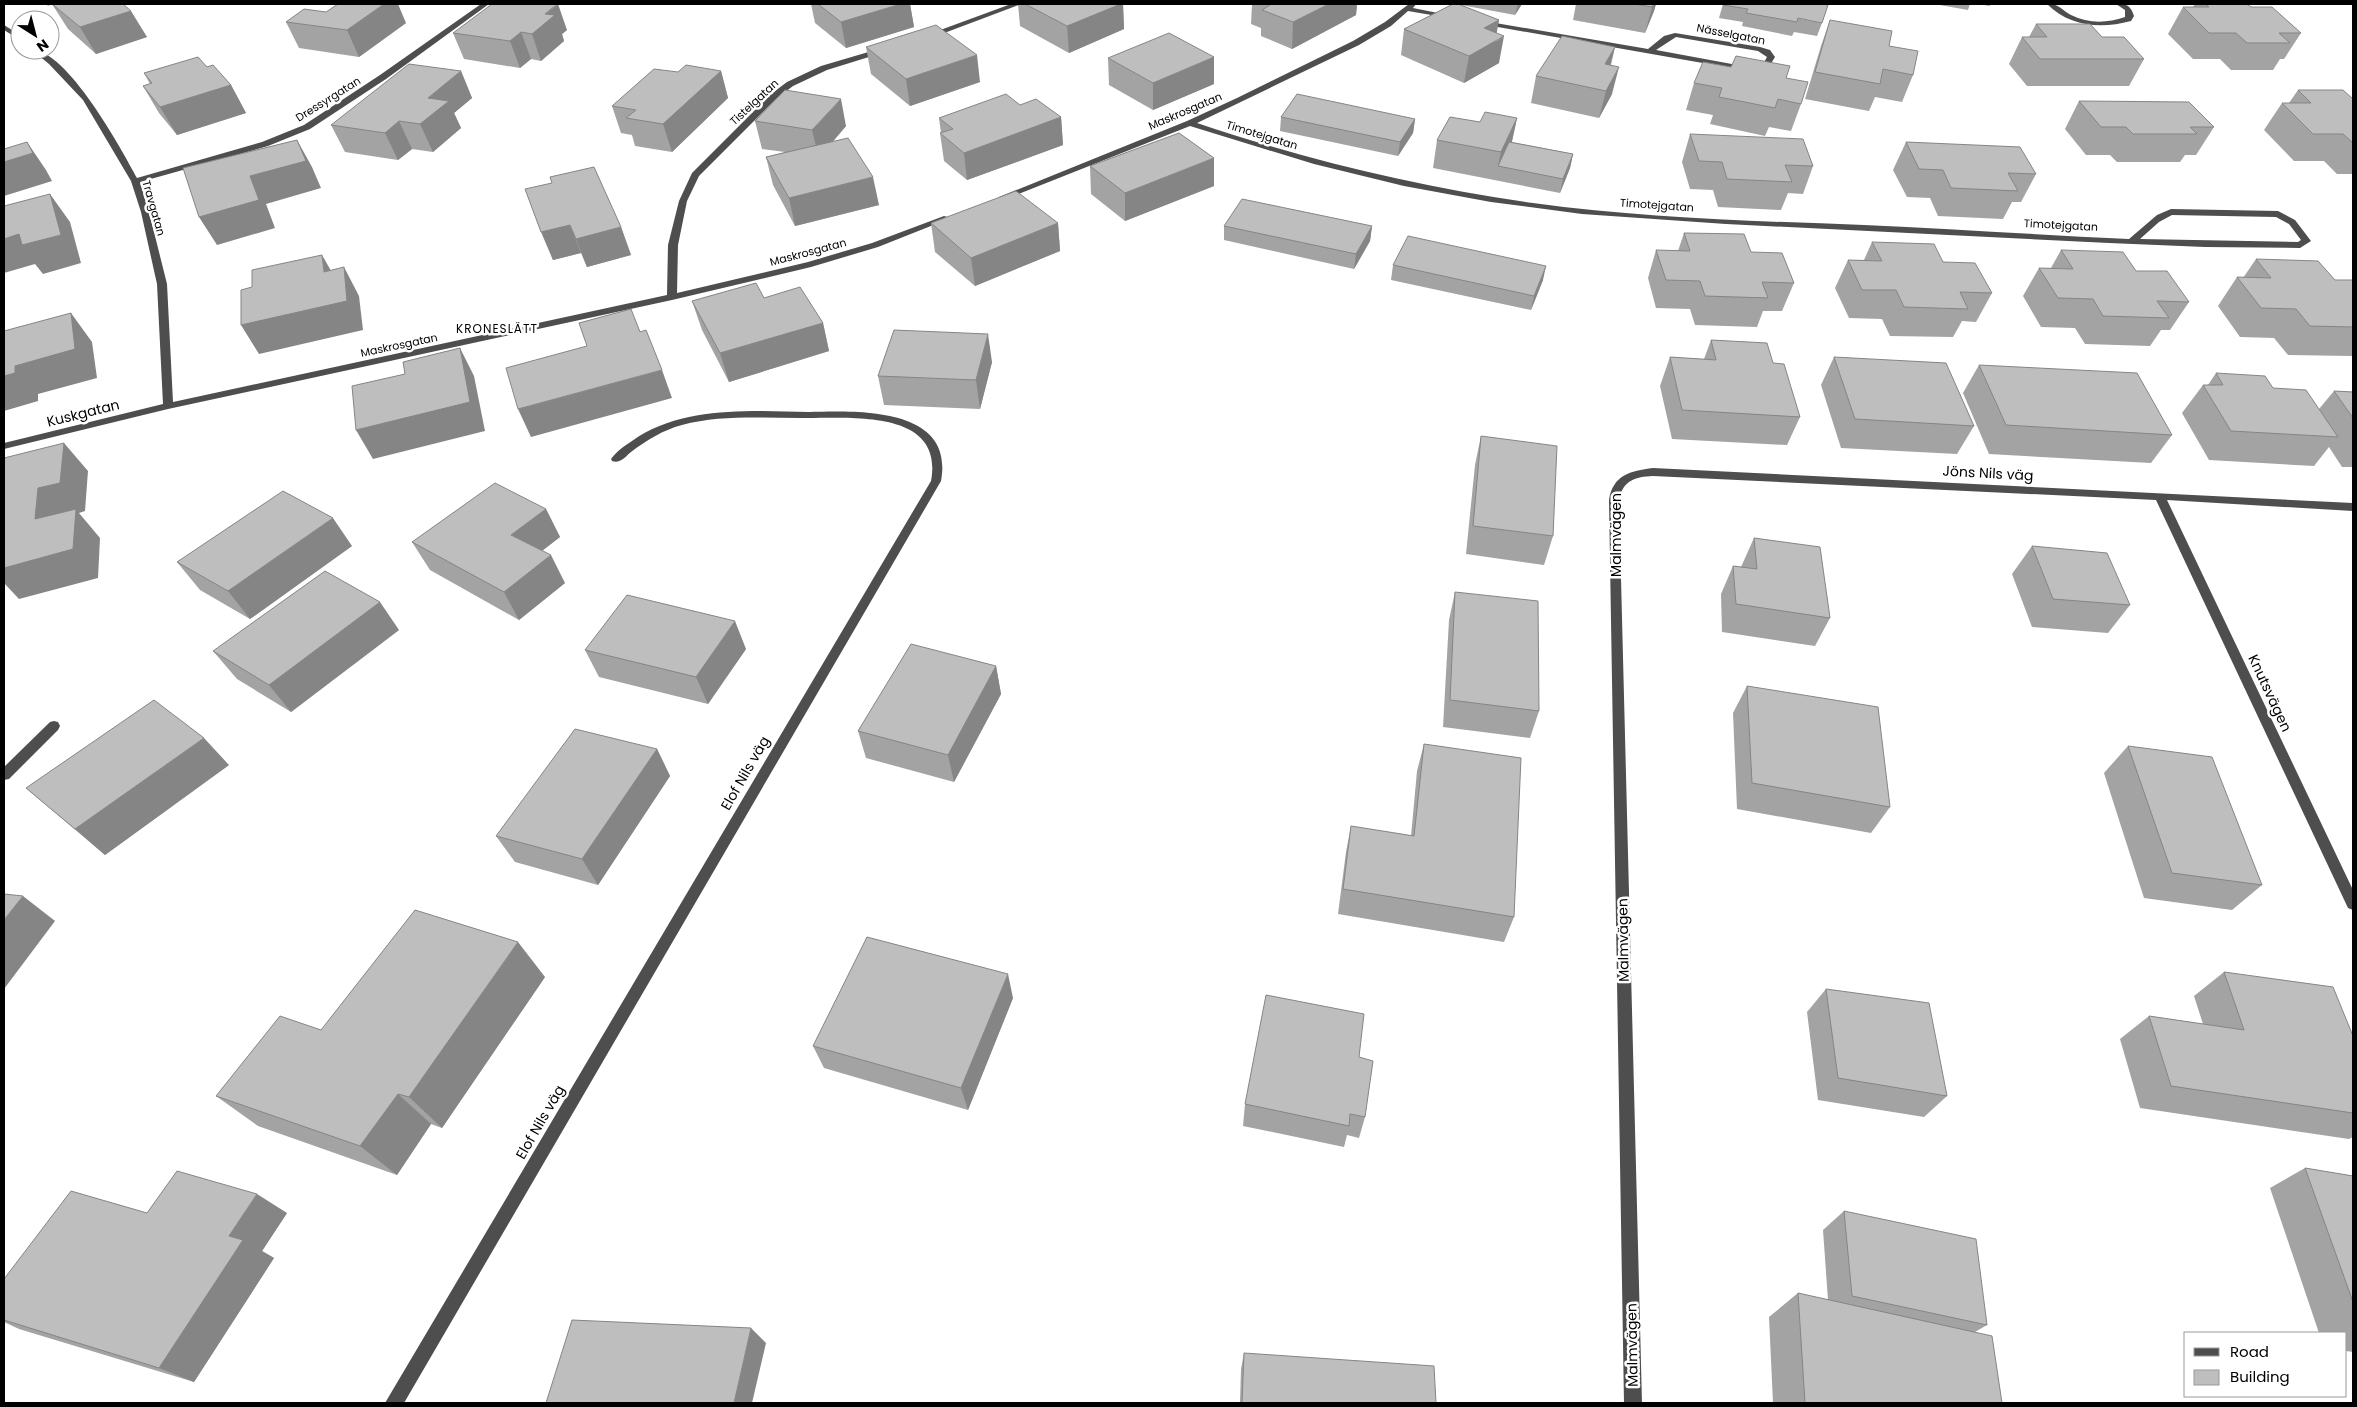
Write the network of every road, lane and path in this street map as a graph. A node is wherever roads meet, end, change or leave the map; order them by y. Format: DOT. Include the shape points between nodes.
graph roads {
  1 [pos="484,4"];
  2 [pos="1017,4"];
  3 [pos="2051,4"];
  4 [pos="2120,4"];
  5 [pos="1410,7"];
  6 [pos="1456,18"];
  7 [pos="1475,21"];
  8 [pos="916,40"];
  9 [pos="890,48"];
  10 [pos="1650,51"];
  11 [pos="49,60"];
  12 [pos="1190,123"];
  13 [pos="135,180"];
  14 [pos="992,201"];
  15 [pos="956,214"];
  16 [pos="2133,240"];
  17 [pos="672,297"];
  18 [pos="168,406"];
  19 [pos="4,446"];
  20 [pos="616,459"];
  21 [pos="1622,479"];
  22 [pos="2160,496"];
  23 [pos="2353,507"];
  24 [pos="54,726"];
  25 [pos="4,774"];
  26 [pos="2353,904"];
  27 [pos="394,1403"];
  28 [pos="1633,1403"];
  1 -- 13 [label="street, Dressyrgatan" via="307,127 265,144"];
  2 -- 8 [label="street"];
  3 -- 4 [label="street" via="2076,20 2099,25 2120,22 2130,16 2128,9"];
  5 -- 6 [label="street"];
  5 -- 12 [label="street, Maskrosgatan" via="1356,43"];
  7 -- 10 [label="street, Nässelgatan"];
  9 -- 17 [label="street, Tistelgatan" via="824,68 790,84 695,175 682,201 673,244"];
  10 -- 10 [label="street, Nässelgatan" via="1754,70 1764,68 1771,57 1760,49 1675,35"];
  11 -- 13 [label="street, Travgatan" via="86,99"];
  12 -- 14 [label="street, Maskrosgatan"];
  12 -- 16 [label="street, Timotejgatan" via="1290,155 1409,183 1534,205 1674,218"];
  13 -- 18 [label="street, Travgatan" via="162,284"];
  15 -- 17 [label="street, Maskrosgatan" via="875,245 821,261"];
  16 -- 16 [label="street, Timotejgatan" via="2291,245 2306,241 2292,222 2278,214 2171,212 2159,216"];
  17 -- 18 [label="street, Maskrosgatan"];
  18 -- 19 [label="street, Kuskgatan"];
  20 -- 27 [label="street, Elof Nils väg" via="644,437 668,426 699,419 729,415 830,414 867,415 901,422 920,433 934,448 939,463 936,481"];
  21 -- 22 [label="street, Jöns Nils väg" via="1653,472"];
  21 -- 28 [label="street, Malmvägen" via="1615,489 1614,500"];
  22 -- 23 [label="street, Jöns Nils väg"];
  22 -- 26 [label="street, Knutsvägen"];
  24 -- 25 [label="street"];
}
